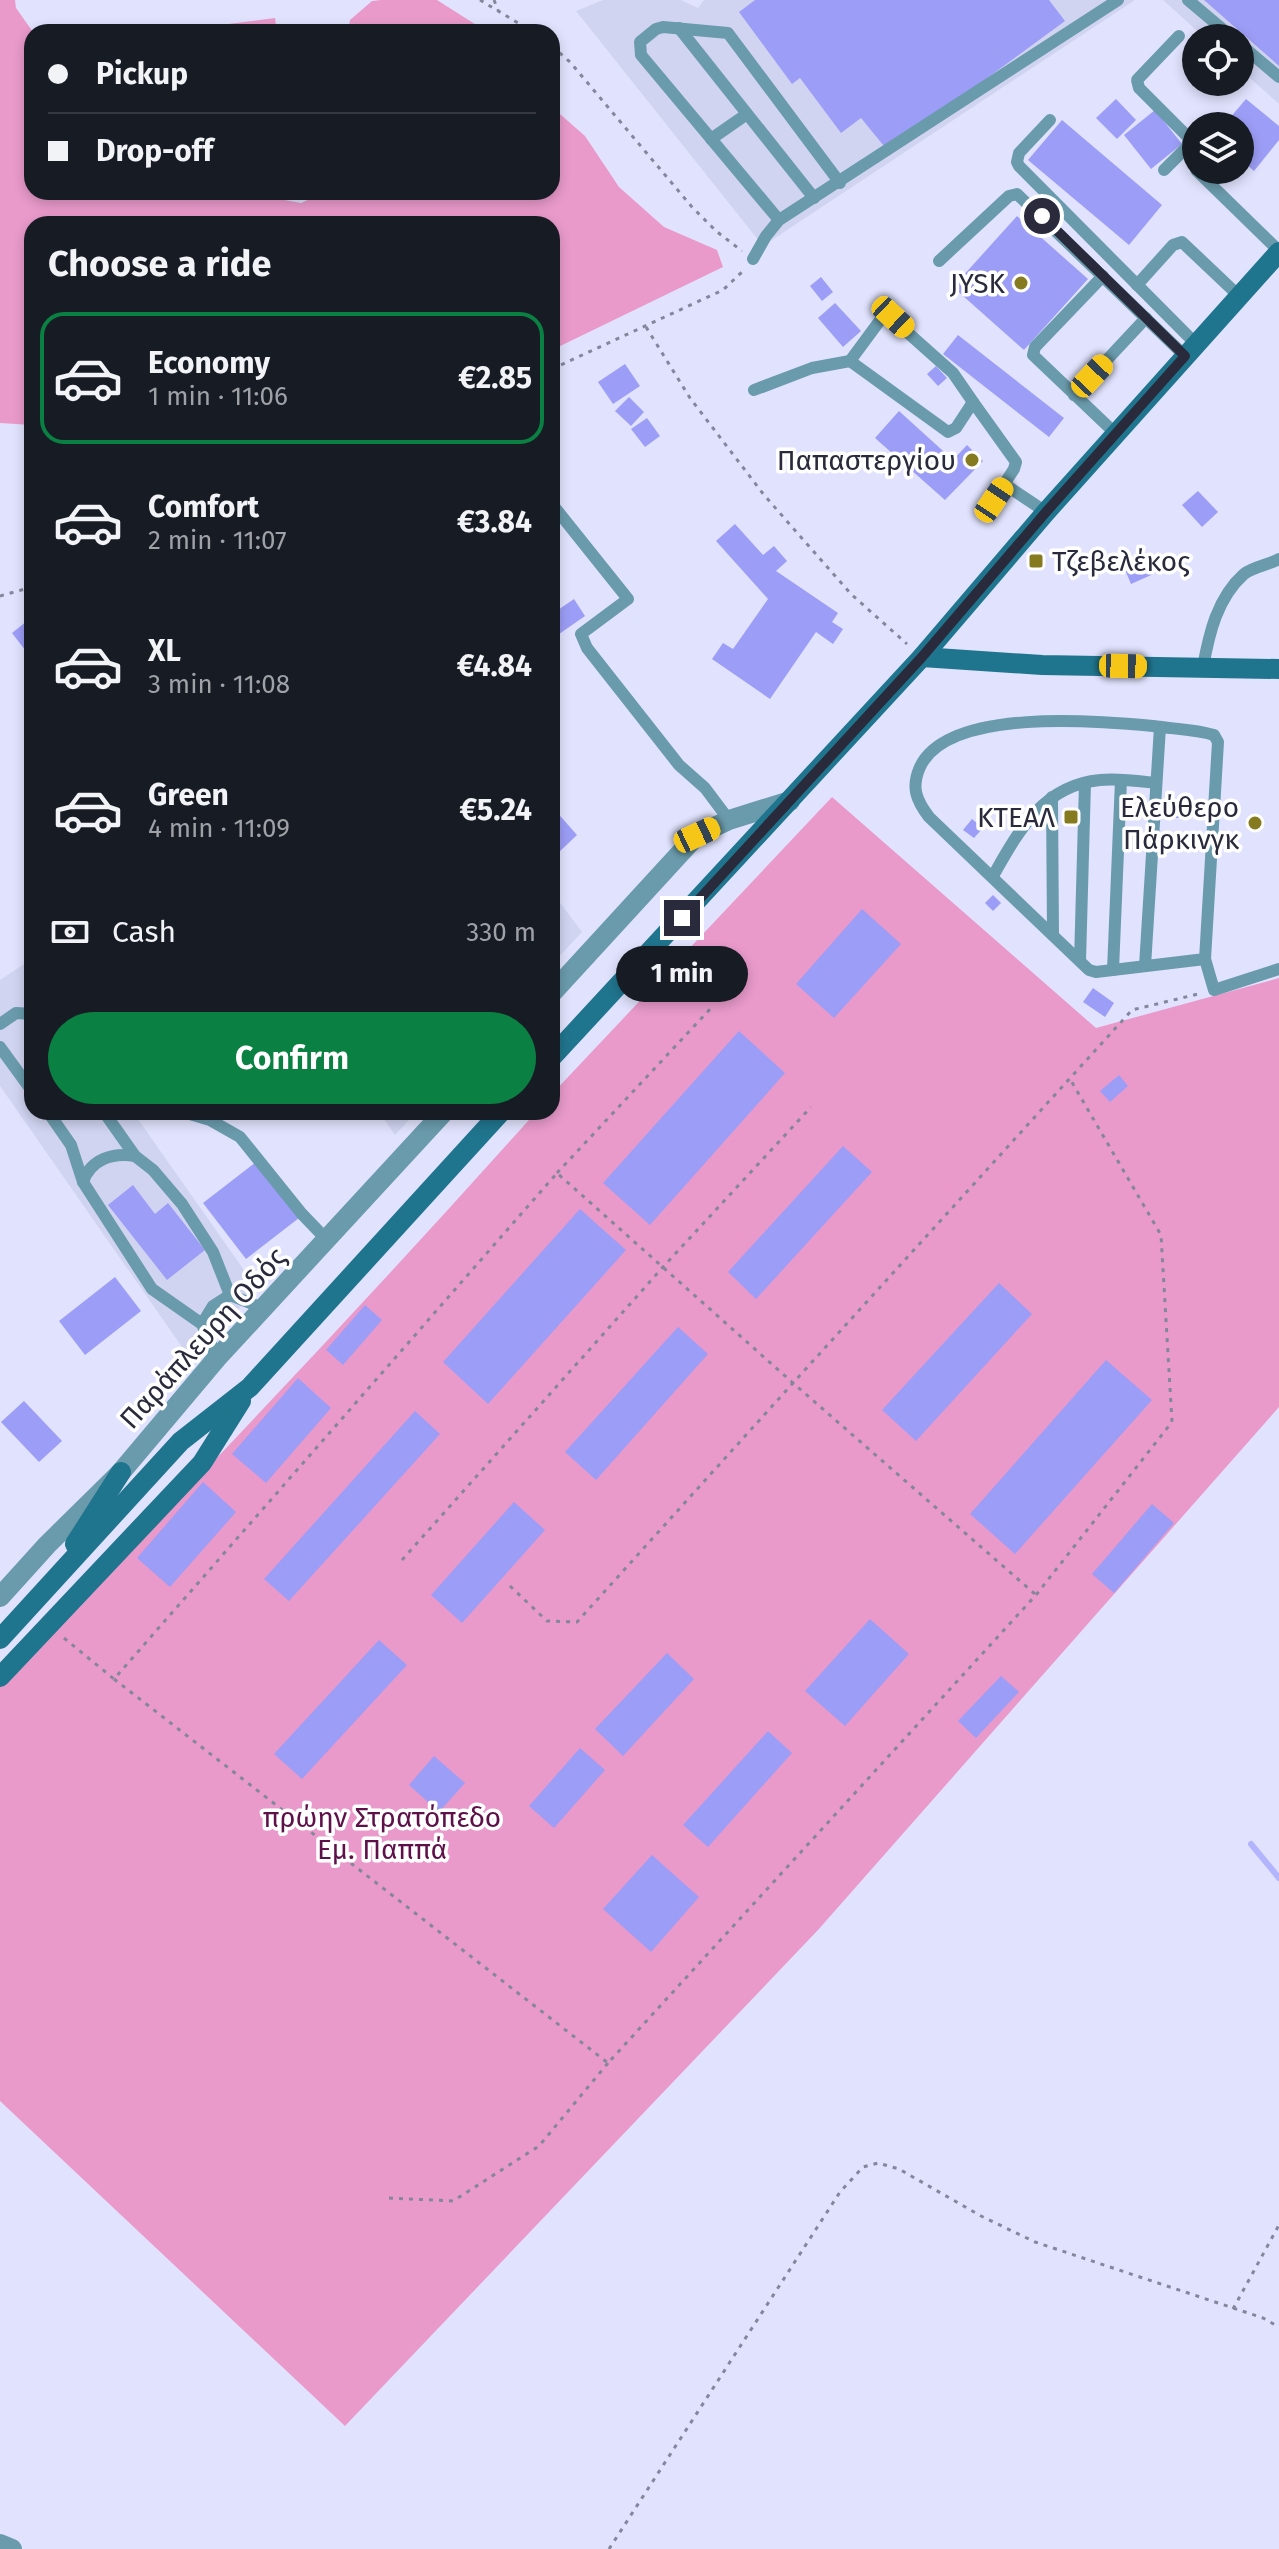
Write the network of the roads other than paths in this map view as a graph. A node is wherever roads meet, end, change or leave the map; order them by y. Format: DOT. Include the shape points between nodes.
graph roads {
  1 [pos="1118,0"];
  2 [pos="1188,0"];
  3 [pos="1216,24"];
  4 [pos="679,28"];
  5 [pos="1179,36"];
  6 [pos="1254,56"];
  7 [pos="1279,77"];
  8 [pos="747,114"];
  9 [pos="1050,120"];
  10 [pos="711,139"];
  11 [pos="1180,154"];
  12 [pos="1164,170"];
  13 [pos="840,183"];
  14 [pos="1210,184"];
  15 [pos="814,198"];
  16 [pos="779,220"];
  17 [pos="1279,251"];
  18 [pos="753,259"];
  19 [pos="939,261"];
  20 [pos="1103,276"];
  21 [pos="1137,285"];
  22 [pos="1239,296"];
  23 [pos="1146,318"];
  24 [pos="1190,350"];
  25 [pos="850,361"];
  26 [pos="754,390"];
  27 [pos="1074,395"];
  28 [pos="973,402"];
  29 [pos="1116,434"];
  30 [pos="1004,484"];
  31 [pos="994,500"];
  32 [pos="1046,512"];
  33 [pos="560,514"];
  34 [pos="1279,559"];
  35 [pos="922,657"];
  36 [pos="1203,667"];
  37 [pos="1279,669"];
  38 [pos="1160,727"];
  39 [pos="1121,780"];
  40 [pos="1085,783"];
  41 [pos="1156,783"];
  42 [pos="1052,797"];
  43 [pos="790,801"];
  44 [pos="729,820"];
  45 [pos="993,876"];
  46 [pos="1053,935"];
  47 [pos="1205,959"];
  48 [pos="1080,961"];
  49 [pos="1145,966"];
  50 [pos="1279,969"];
  51 [pos="1113,970"];
  52 [pos="560,984"];
  53 [pos="24,1014"];
  54 [pos="0,1024"];
  55 [pos="0,1047"];
  56 [pos="560,1048"];
  57 [pos="24,1080"];
  58 [pos="54,1120"];
  59 [pos="110,1120"];
  60 [pos="210,1120"];
  61 [pos="437,1120"];
  62 [pos="494,1120"];
  63 [pos="135,1156"];
  64 [pos="83,1182"];
  65 [pos="327,1240"];
  66 [pos="230,1295"];
  67 [pos="265,1309"];
  68 [pos="202,1324"];
  69 [pos="217,1358"];
  70 [pos="250,1387"];
  71 [pos="121,1472"];
  72 [pos="42,1594"];
  73 [pos="0,1597"];
  74 [pos="0,1639"];
  75 [pos="0,1677"];
  76 [pos="0,2544"];
  77 [pos="12,2549"];
  1 -- 13 [label="lane"];
  2 -- 3 [label="lane"];
  4 -- 8 [label="lane"];
  4 -- 10 [label="lane" via="656,29 640,42 639,51"];
  4 -- 13 [label="lane" via="730,35"];
  5 -- 11 [label="lane" via="1137,84 1187,135 1189,143"];
  6 -- 7 [label="lane"];
  8 -- 10 [label="lane"];
  8 -- 15 [label="lane"];
  9 -- 21 [label="lane" via="1017,162"];
  10 -- 16 [label="lane"];
  11 -- 12 [label="lane"];
  13 -- 15 [label="lane"];
  14 -- 17 [label="lane"];
  15 -- 16 [label="lane"];
  16 -- 18 [label="lane"];
  17 -- 22 [label="main road"];
  19 -- 20 [label="lane" via="1017,194"];
  20 -- 23 [label="lane"];
  20 -- 27 [label="lane" via="1033,351"];
  21 -- 22 [label="lane" via="1173,245 1182,242"];
  21 -- 24 [label="lane"];
  22 -- 24 [label="main road"];
  23 -- 24 [label="lane"];
  23 -- 27 [label="lane"];
  24 -- 29 [label="main road"];
  25 -- 26 [label="lane" via="812,368"];
  25 -- 28 [label="lane" via="948,432"];
  25 -- 28 [label="lane" via="881,319 889,316 953,373"];
  27 -- 29 [label="lane"];
  28 -- 30 [label="lane" via="1016,462"];
  29 -- 32 [label="main road"];
  30 -- 31 [label="lane"];
  30 -- 32 [label="lane"];
  32 -- 35 [label="main road"];
  33 -- 44 [label="lane" via="628,599 581,634 587,648"];
  34 -- 36 [label="lane" via="1245,573 1224,598 1210,630"];
  35 -- 36 [label="main road"];
  35 -- 43 [label="main road"];
  36 -- 37 [label="main road"];
  38 -- 41 [label="lane"];
  38 -- 45 [label="lane" via="1039,719 947,740 924,758 915,779 916,800"];
  38 -- 47 [label="lane" via="1217,738"];
  39 -- 40 [label="lane"];
  39 -- 41 [label="lane"];
  39 -- 51 [label="lane"];
  40 -- 42 [label="lane"];
  40 -- 48 [label="lane"];
  41 -- 49 [label="lane"];
  42 -- 45 [label="lane" via="1028,817"];
  42 -- 46 [label="lane"];
  43 -- 44 [label="street"];
  43 -- 56 [label="main road"];
  44 -- 52 [label="street" via="697,835"];
  45 -- 46 [label="lane"];
  46 -- 48 [label="lane"];
  47 -- 49 [label="lane"];
  47 -- 50 [label="lane" via="1214,990"];
  48 -- 51 [label="lane" via="1094,972"];
  49 -- 51 [label="lane"];
  53 -- 54 [label="lane"];
  55 -- 57 [label="lane"];
  58 -- 64 [label="lane" via="71,1145"];
  59 -- 63 [label="lane"];
  60 -- 65 [label="lane" via="240,1137"];
  61 -- 65 [label="street, Παράπλευρη Οδός"];
  62 -- 70 [label="main road"];
  63 -- 64 [label="lane" via="103,1159"];
  63 -- 66 [label="lane" via="182,1204 213,1252"];
  64 -- 68 [label="lane" via="152,1289"];
  65 -- 67 [label="street, Παράπλευρη Οδός"];
  66 -- 67 [label="lane"];
  66 -- 68 [label="lane" via="213,1306"];
  67 -- 69 [label="street, Παράπλευρη Οδός"];
  68 -- 69 [label="lane"];
  69 -- 71 [label="street, Παράπλευρη Οδός"];
  70 -- 72 [label="main road" via="181,1441"];
  70 -- 75 [label="main road" via="202,1463"];
  71 -- 72 [label="main road"];
  71 -- 73 [label="street, Παράπλευρη Οδός"];
  72 -- 74 [label="main road"];
  76 -- 77 [label="street"];
}
